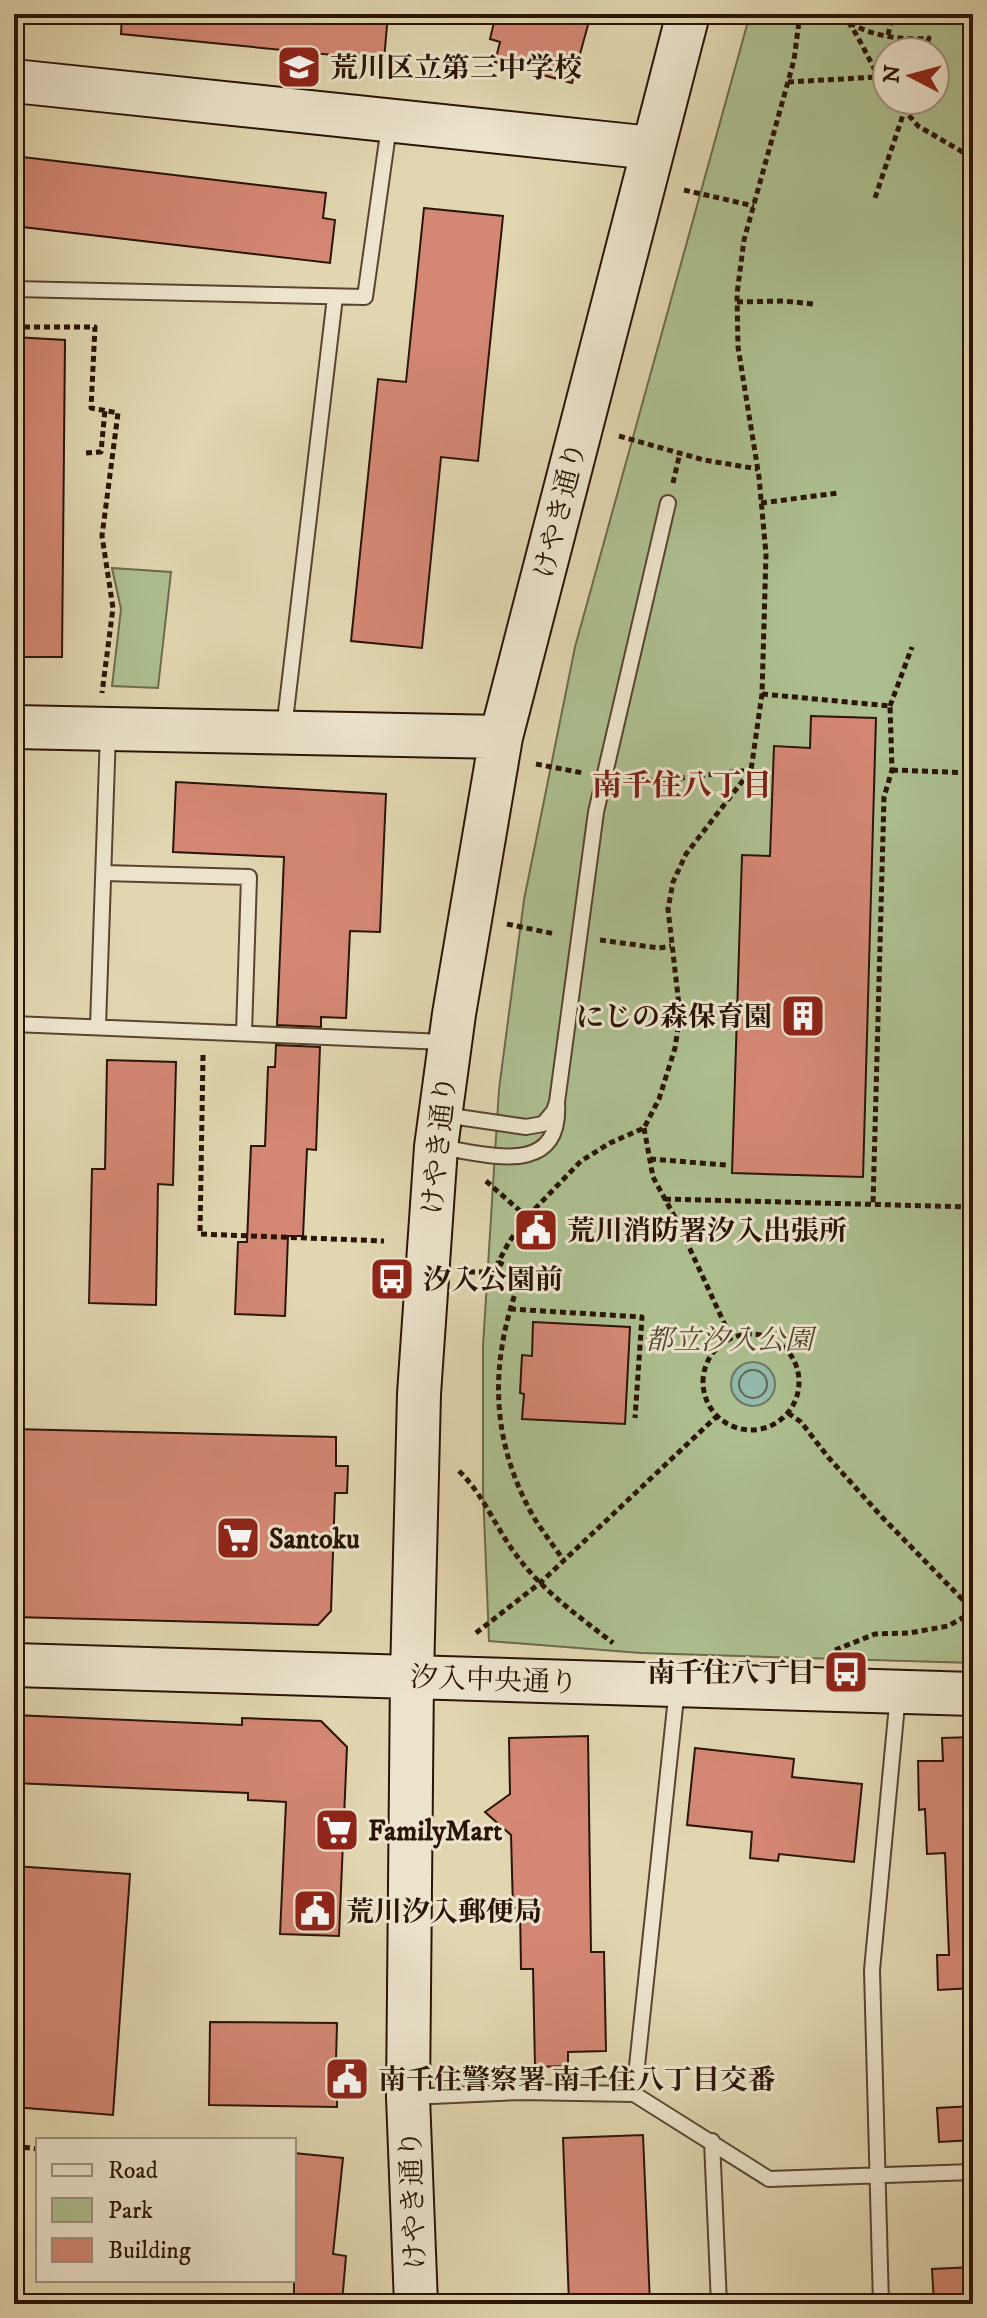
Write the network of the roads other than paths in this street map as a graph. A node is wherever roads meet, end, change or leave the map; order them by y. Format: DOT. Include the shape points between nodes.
graph roads {
  1 [pos="688,14"];
  2 [pos="14,81"];
  3 [pos="390,121"];
  4 [pos="652,148"];
  5 [pos="14,289"];
  6 [pos="335,297"];
  7 [pos="668,503"];
  8 [pos="104,716"];
  9 [pos="14,727"];
  10 [pos="284,733"];
  11 [pos="501,737"];
  12 [pos="104,873"];
  13 [pos="14,1024"];
  14 [pos="98,1027"];
  15 [pos="244,1033"];
  16 [pos="451,1042"];
  17 [pos="557,1102"];
  18 [pos="438,1131"];
  19 [pos="14,1665"];
  20 [pos="412,1676"];
  21 [pos="677,1685"];
  22 [pos="898,1692"];
  23 [pos="973,1694"];
  24 [pos="634,2094"];
  25 [pos="408,2097"];
  26 [pos="712,2141"];
  27 [pos="973,2172"];
  28 [pos="876,2175"];
  29 [pos="416,2304"];
  30 [pos="719,2304"];
  31 [pos="881,2304"];
  1 -- 4 [label="street, けやき通り"];
  2 -- 3 [label="street"];
  3 -- 4 [label="street"];
  3 -- 6 [label="lane" via="365,297"];
  4 -- 11 [label="street, けやき通り"];
  5 -- 6 [label="lane"];
  6 -- 10 [label="lane"];
  7 -- 17 [label="lane" via="596,812"];
  8 -- 9 [label="street"];
  8 -- 10 [label="street"];
  8 -- 12 [label="lane"];
  10 -- 11 [label="street"];
  11 -- 16 [label="street, けやき通り"];
  12 -- 14 [label="lane"];
  12 -- 15 [label="lane" via="249,877"];
  13 -- 14 [label="lane"];
  14 -- 15 [label="lane"];
  15 -- 16 [label="lane"];
  16 -- 18 [label="street, けやき通り"];
  17 -- 18 [label="lane" via="543,1124"];
  17 -- 18 [label="lane" via="554,1135 530,1155 515,1158"];
  18 -- 20 [label="street, けやき通り" via="419,1394"];
  19 -- 20 [label="street, 汐入中央通り"];
  20 -- 21 [label="street, 汐入中央通り"];
  20 -- 25 [label="street, けやき通り"];
  21 -- 22 [label="street, 汐入中央通り"];
  21 -- 24 [label="lane"];
  22 -- 23 [label="street, 汐入中央通り"];
  22 -- 28 [label="lane" via="872,1970"];
  24 -- 25 [label="lane"];
  24 -- 26 [label="lane"];
  25 -- 29 [label="street, けやき通り"];
  26 -- 28 [label="lane" via="769,2179"];
  26 -- 30 [label="lane"];
  27 -- 28 [label="lane"];
  28 -- 31 [label="lane"];
}
